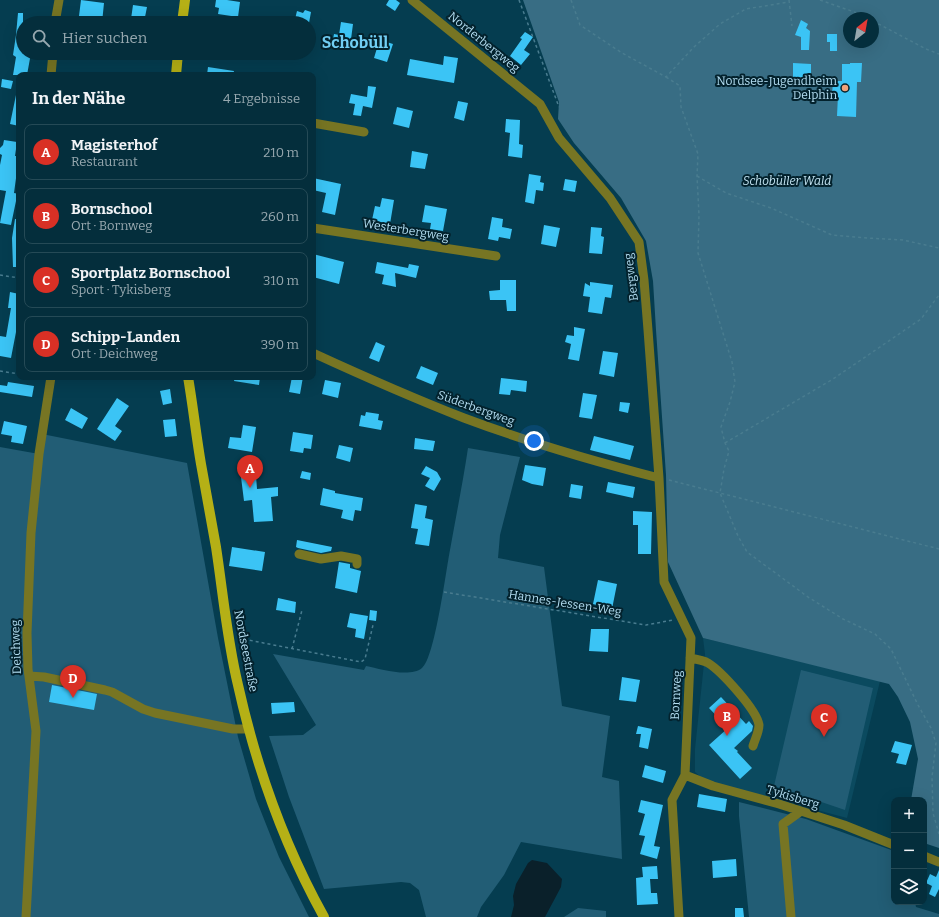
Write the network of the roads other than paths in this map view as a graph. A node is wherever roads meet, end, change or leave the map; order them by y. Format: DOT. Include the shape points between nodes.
graph roads {
  1 [pos="59,0"];
  2 [pos="185,0"];
  3 [pos="412,0"];
  4 [pos="56,16"];
  5 [pos="183,16"];
  6 [pos="52,60"];
  7 [pos="177,60"];
  8 [pos="51,72"];
  9 [pos="176,72"];
  10 [pos="540,104"];
  11 [pos="316,124"];
  12 [pos="364,132"];
  13 [pos="316,228"];
  14 [pos="496,256"];
  15 [pos="316,354"];
  16 [pos="51,380"];
  17 [pos="188,380"];
  18 [pos="659,478"];
  19 [pos="300,554"];
  20 [pos="357,564"];
  21 [pos="690,658"];
  22 [pos="29,676"];
  23 [pos="248,729"];
  24 [pos="753,746"];
  25 [pos="685,775"];
  26 [pos="801,811"];
  27 [pos="891,844"];
  28 [pos="927,857"];
  29 [pos="939,862"];
  30 [pos="26,917"];
  31 [pos="324,917"];
  32 [pos="679,917"];
  33 [pos="791,917"];
  1 -- 4 [label="street"];
  2 -- 5 [label="main road"];
  3 -- 10 [label="street, Norderbergweg"];
  6 -- 8 [label="street"];
  7 -- 9 [label="main road"];
  10 -- 18 [label="street, Bergweg" via="559,138 610,198 639,242"];
  11 -- 12 [label="street"];
  13 -- 14 [label="street, Westerbergweg"];
  15 -- 18 [label="street, Süderbergweg" via="465,418 592,460"];
  16 -- 22 [label="street, Deichweg" via="39,454 31,533 27,632"];
  17 -- 23 [label="main road, Nordseestraße" via="228,636"];
  18 -- 21 [label="street, Bornweg" via="664,582 691,638"];
  19 -- 20 [label="street" via="321,559 341,556 357,559"];
  21 -- 24 [label="street" via="708,664 720,672 750,707 759,727"];
  21 -- 25 [label="street, Bornweg"];
  22 -- 23 [label="street" via="112,692 143,709 170,717 233,729"];
  22 -- 30 [label="street, Deichweg" via="36,730"];
  23 -- 31 [label="main road, Nordseestraße" via="279,821"];
  25 -- 26 [label="street, Tykisberg" via="713,786"];
  25 -- 32 [label="street, Bornweg" via="672,800"];
  26 -- 27 [label="street, Tykisberg"];
  26 -- 33 [label="street" via="783,824"];
  28 -- 29 [label="street"];
}
